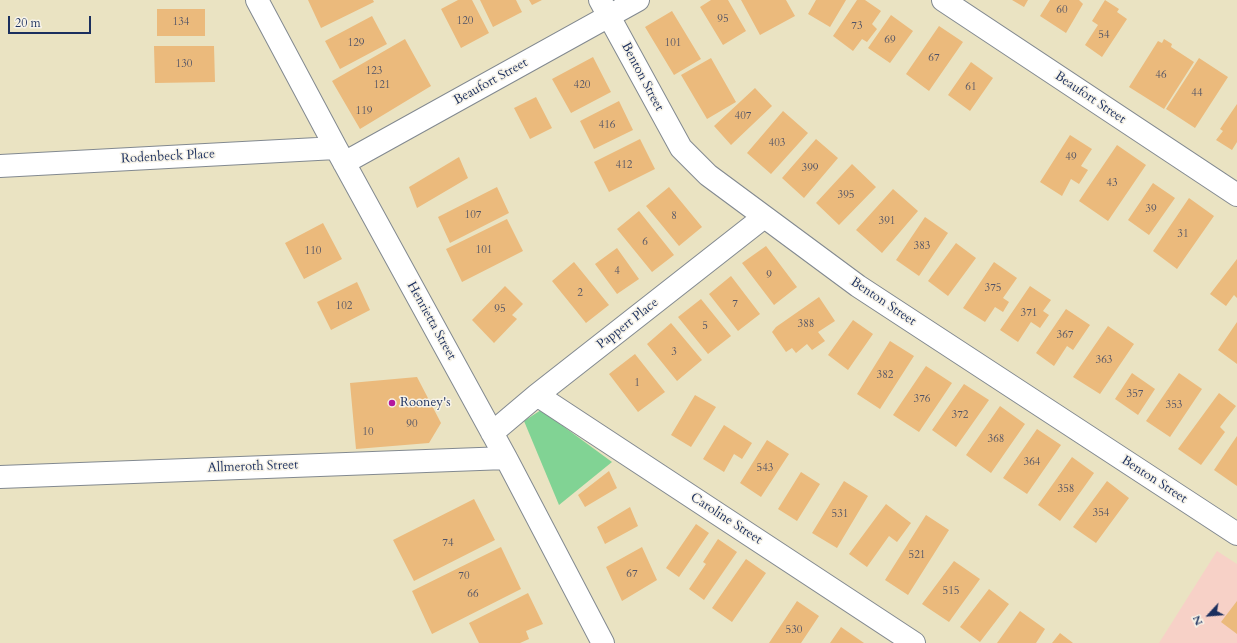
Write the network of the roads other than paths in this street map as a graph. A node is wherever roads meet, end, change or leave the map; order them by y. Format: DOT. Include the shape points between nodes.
graph roads {
  1 [pos="257,0"];
  2 [pos="638,0"];
  3 [pos="943,0"];
  4 [pos="605,8"];
  5 [pos="340,155"];
  6 [pos="0,166"];
  7 [pos="1237,195"];
  8 [pos="764,217"];
  9 [pos="537,395"];
  10 [pos="492,433"];
  11 [pos="506,458"];
  12 [pos="0,477"];
  13 [pos="1237,534"];
  14 [pos="603,643"];
  15 [pos="914,643"];
  1 -- 5 [label="street, Henrietta Street"];
  2 -- 4 [label="street, Beaufort Street"];
  3 -- 7 [label="street, Beaufort Street"];
  4 -- 5 [label="street, Beaufort Street"];
  4 -- 8 [label="street, Benton Street" via="681,148 708,175"];
  5 -- 6 [label="street, Rodenbeck Place"];
  5 -- 10 [label="street, Henrietta Street"];
  8 -- 9 [label="street, Pappert Place"];
  8 -- 13 [label="street, Benton Street" via="858,286"];
  9 -- 10 [label="street, Pappert Place"];
  9 -- 15 [label="street, Caroline Street"];
  10 -- 11 [label="street, Henrietta Street"];
  11 -- 12 [label="street, Allmeroth Street"];
  11 -- 14 [label="street, Henrietta Street"];
}
